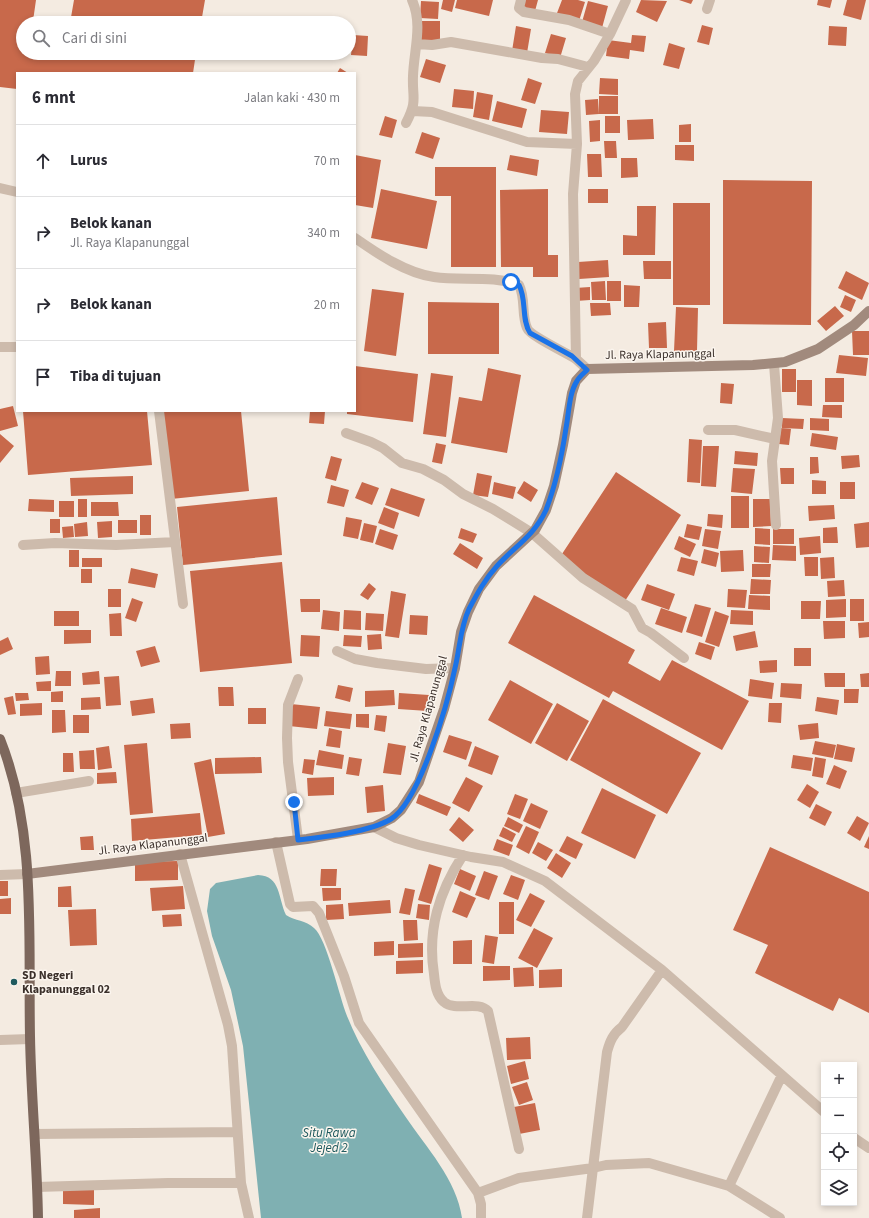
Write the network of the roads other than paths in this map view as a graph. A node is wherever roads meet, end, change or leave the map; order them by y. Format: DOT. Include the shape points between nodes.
graph roads {
  1 [pos="412,0"];
  2 [pos="521,0"];
  3 [pos="626,0"];
  4 [pos="610,34"];
  5 [pos="417,44"];
  6 [pos="588,67"];
  7 [pos="413,111"];
  8 [pos="406,123"];
  9 [pos="577,144"];
  10 [pos="0,188"];
  11 [pos="16,192"];
  12 [pos="356,239"];
  13 [pos="869,311"];
  14 [pos="0,347"];
  15 [pos="16,347"];
  16 [pos="576,359"];
  17 [pos="774,364"];
  18 [pos="587,370"];
  19 [pos="159,412"];
  20 [pos="708,430"];
  21 [pos="346,433"];
  22 [pos="775,439"];
  23 [pos="776,525"];
  24 [pos="532,533"];
  25 [pos="175,542"];
  26 [pos="22,544"];
  27 [pos="183,604"];
  28 [pos="338,651"];
  29 [pos="684,658"];
  30 [pos="455,668"];
  31 [pos="298,679"];
  32 [pos="0,739"];
  33 [pos="89,781"];
  34 [pos="16,793"];
  35 [pos="374,828"];
  36 [pos="298,840"];
  37 [pos="276,842"];
  38 [pos="180,854"];
  39 [pos="463,855"];
  40 [pos="27,874"];
  41 [pos="0,875"];
  42 [pos="662,970"];
  43 [pos="30,1039"];
  44 [pos="0,1040"];
  45 [pos="782,1075"];
  46 [pos="821,1109"];
  47 [pos="237,1132"];
  48 [pos="35,1134"];
  49 [pos="857,1140"];
  50 [pos="869,1148"];
  51 [pos="519,1149"];
  52 [pos="593,1168"];
  53 [pos="241,1183"];
  54 [pos="729,1186"];
  55 [pos="37,1188"];
  56 [pos="478,1193"];
  57 [pos="38,1218"];
  58 [pos="249,1218"];
  59 [pos="481,1218"];
  60 [pos="587,1218"];
  61 [pos="780,1218"];
  1 -- 5 [label="street" via="418,19"];
  2 -- 4 [label="street" via="519,8 524,12 569,20"];
  3 -- 4 [label="street"];
  4 -- 6 [label="street"];
  5 -- 6 [label="street" via="451,42 558,59"];
  5 -- 7 [label="street" via="413,77"];
  6 -- 9 [label="street" via="578,81 575,94"];
  7 -- 8 [label="street"];
  7 -- 9 [label="street" via="432,112 527,142"];
  9 -- 16 [label="street" via="573,194"];
  10 -- 11 [label="street"];
  12 -- 16 [label="street" via="419,274 504,281 519,285 523,292 525,321 530,333"];
  13 -- 17 [label="street, Jl. Raya Klapanunggal" via="854,325 818,349"];
  14 -- 15 [label="street"];
  16 -- 18 [label="street"];
  17 -- 18 [label="street, Jl. Raya Klapanunggal"];
  17 -- 22 [label="street" via="778,418"];
  18 -- 24 [label="street, Jl. Raya Klapanunggal" via="576,381 554,486 546,510"];
  19 -- 25 [label="street"];
  20 -- 22 [label="street" via="735,430"];
  21 -- 24 [label="street" via="383,448 402,463 423,469 444,480 463,494 494,509"];
  22 -- 23 [label="street" via="772,461"];
  24 -- 29 [label="street" via="583,578 632,609 646,632"];
  24 -- 30 [label="street, Jl. Raya Klapanunggal" via="496,566 479,589 461,632"];
  25 -- 26 [label="street" via="116,545"];
  25 -- 27 [label="street"];
  28 -- 30 [label="street" via="355,659 376,663 426,669"];
  30 -- 35 [label="street, Jl. Raya Klapanunggal" via="419,782 402,810"];
  31 -- 36 [label="street" via="288,705 287,738"];
  32 -- 34 [label="main road"];
  33 -- 34 [label="street"];
  34 -- 40 [label="main road"];
  35 -- 36 [label="street, Jl. Raya Klapanunggal"];
  35 -- 39 [label="street" via="396,838"];
  36 -- 37 [label="street, Jl. Raya Klapanunggal"];
  37 -- 38 [label="street, Jl. Raya Klapanunggal"];
  37 -- 56 [label="street" via="290,904 293,907 313,906 319,913 359,1023"];
  38 -- 40 [label="street, Jl. Raya Klapanunggal"];
  38 -- 47 [label="street" via="228,1025 232,1046"];
  39 -- 42 [label="street" via="503,862 545,881"];
  39 -- 51 [label="street" via="449,877 436,911 432,940 436,987 439,996 447,1004 488,1011"];
  40 -- 41 [label="street"];
  40 -- 43 [label="main road"];
  42 -- 45 [label="street"];
  42 -- 52 [label="street" via="622,1027 614,1033 610,1042"];
  43 -- 44 [label="street"];
  43 -- 48 [label="main road"];
  45 -- 46 [label="street"];
  45 -- 54 [label="street"];
  47 -- 48 [label="street"];
  47 -- 53 [label="street"];
  48 -- 55 [label="main road"];
  49 -- 50 [label="street"];
  52 -- 54 [label="street" via="649,1163"];
  52 -- 56 [label="street" via="519,1178"];
  52 -- 60 [label="street"];
  53 -- 55 [label="street"];
  53 -- 58 [label="street"];
  54 -- 61 [label="street"];
  55 -- 57 [label="main road"];
  56 -- 59 [label="street"];
}
